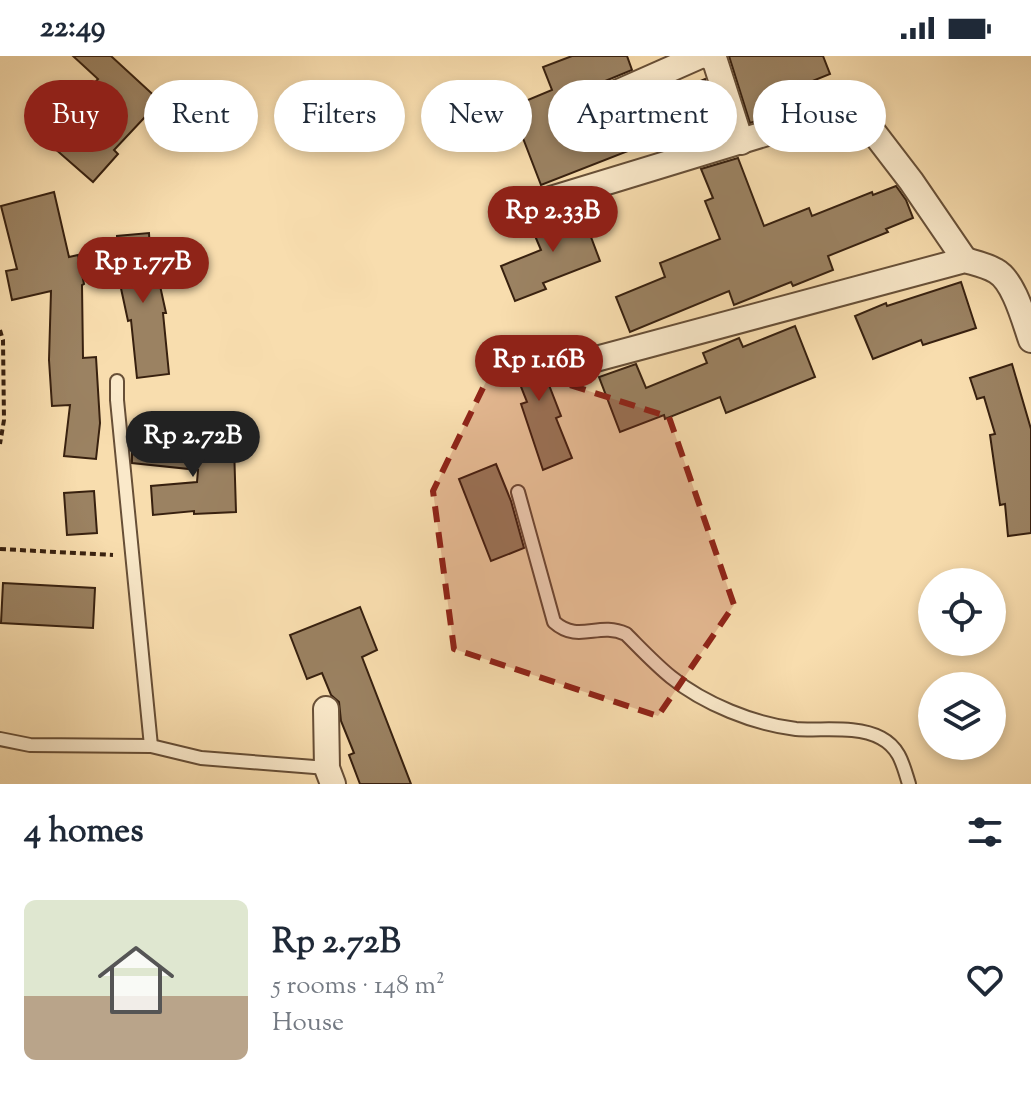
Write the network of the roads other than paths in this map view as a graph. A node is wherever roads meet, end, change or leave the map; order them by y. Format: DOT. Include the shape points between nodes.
graph roads {
  1 [pos="700,56"];
  2 [pos="708,56"];
  3 [pos="646,80"];
  4 [pos="741,142"];
  5 [pos="551,199"];
  6 [pos="965,260"];
  7 [pos="1031,340"];
  8 [pos="566,367"];
  9 [pos="117,381"];
  10 [pos="518,492"];
  11 [pos="326,709"];
  12 [pos="0,739"];
  13 [pos="151,746"];
  14 [pos="330,776"];
  15 [pos="909,784"];
  1 -- 3 [label="street"];
  2 -- 4 [label="street" via="715,61"];
  4 -- 5 [label="street"];
  4 -- 6 [label="street" via="843,110 854,112 911,181"];
  6 -- 7 [label="street" via="1002,275"];
  6 -- 8 [label="street"];
  9 -- 13 [label="lane"];
  10 -- 15 [label="lane" via="554,622 563,630 607,628 626,634 672,678 703,698 778,727 860,731 880,737 901,756"];
  11 -- 14 [label="street"];
  12 -- 13 [label="lane" via="30,745"];
  13 -- 14 [label="lane"];
}
